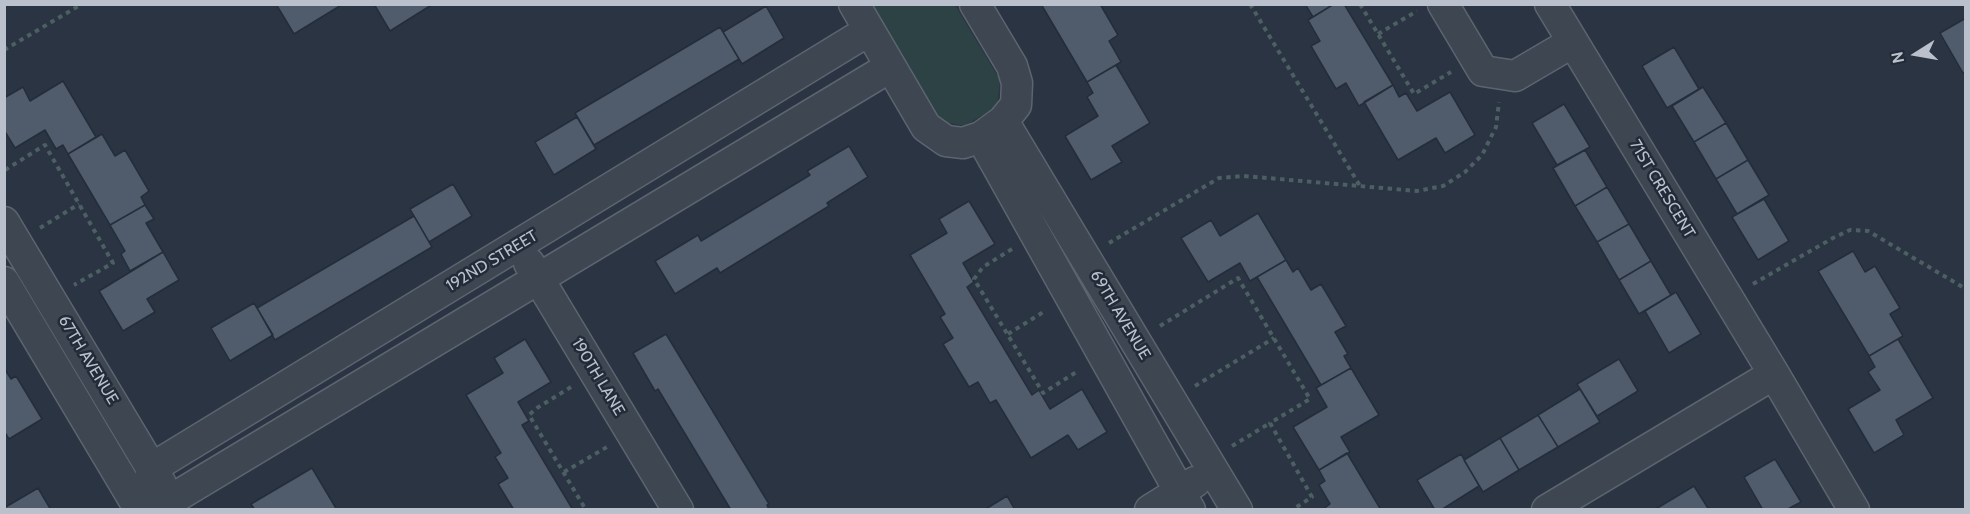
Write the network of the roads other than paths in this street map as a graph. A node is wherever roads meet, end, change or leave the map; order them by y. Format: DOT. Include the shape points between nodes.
graph roads {
  1 [pos="854,4"];
  2 [pos="975,4"];
  3 [pos="1550,4"];
  4 [pos="1432,7"];
  5 [pos="868,31"];
  6 [pos="1573,42"];
  7 [pos="890,67"];
  8 [pos="992,129"];
  9 [pos="4,222"];
  10 [pos="519,245"];
  11 [pos="539,279"];
  12 [pos="4,282"];
  13 [pos="1774,374"];
  14 [pos="1221,460"];
  15 [pos="152,468"];
  16 [pos="1185,501"];
  17 [pos="156,506"];
  18 [pos="140,510"];
  19 [pos="678,510"];
  20 [pos="1150,510"];
  21 [pos="1237,510"];
  22 [pos="1547,510"];
  23 [pos="1854,510"];
  1 -- 5 [label="street"];
  2 -- 8 [label="street" via="1012,66 1017,82 1016,105"];
  3 -- 6 [label="street, 71ST CRESCENT"];
  4 -- 6 [label="street" via="1483,71 1515,76"];
  5 -- 7 [label="street"];
  5 -- 10 [label="street, 192ND STREET"];
  6 -- 13 [label="street, 71ST CRESCENT"];
  7 -- 8 [label="street" via="926,127 946,141 963,143"];
  7 -- 11 [label="street"];
  8 -- 14 [label="street, 69TH AVENUE"];
  8 -- 16 [label="street, 69TH AVENUE"];
  9 -- 15 [label="street, 67TH AVENUE"];
  10 -- 11 [label="street, 190TH LANE"];
  10 -- 15 [label="street, 192ND STREET"];
  11 -- 17 [label="street"];
  11 -- 19 [label="street, 190TH LANE"];
  12 -- 18 [label="street, 67TH AVENUE"];
  13 -- 22 [label="street"];
  13 -- 23 [label="street, 71ST CRESCENT"];
  14 -- 16 [label="street"];
  14 -- 21 [label="street, 69TH AVENUE"];
  15 -- 17 [label="street, 67TH AVENUE"];
  16 -- 20 [label="street"];
}
